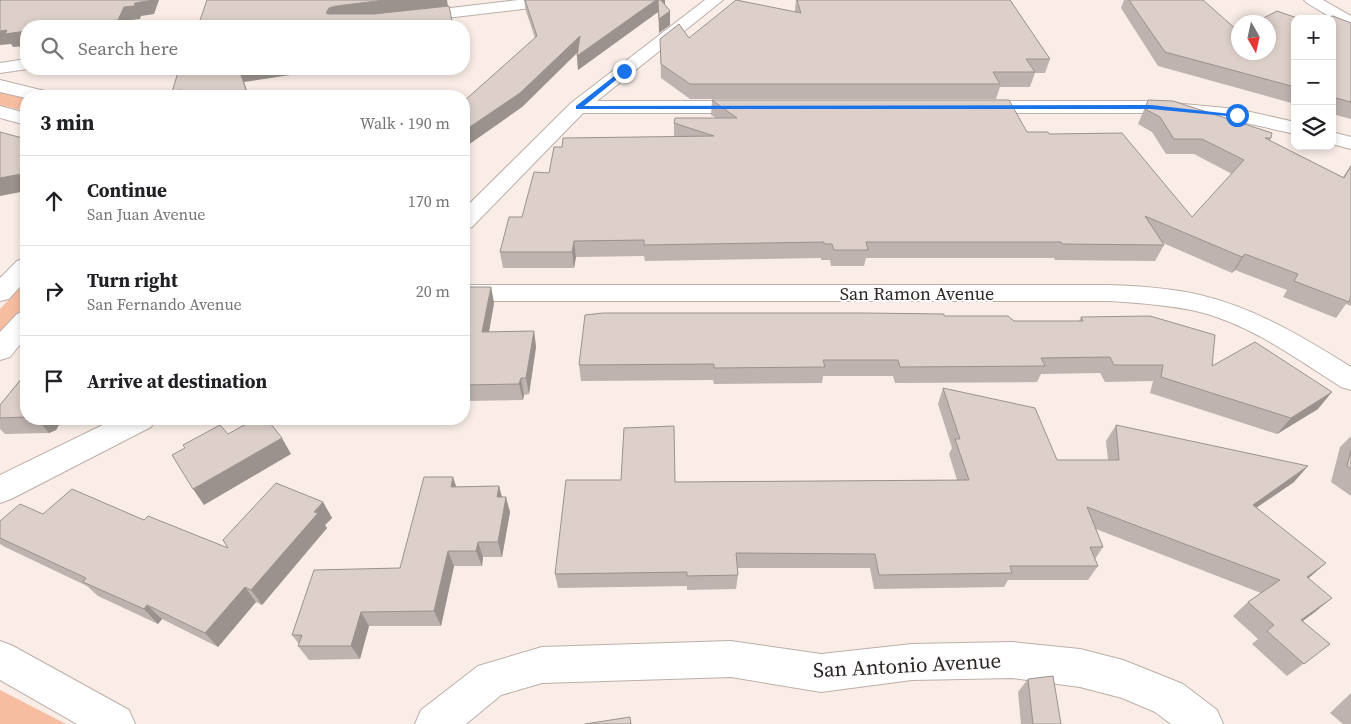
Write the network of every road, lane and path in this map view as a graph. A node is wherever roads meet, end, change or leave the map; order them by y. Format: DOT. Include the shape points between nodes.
graph roads {
  1 [pos="557,0"];
  2 [pos="715,0"];
  3 [pos="1312,0"];
  4 [pos="390,20"];
  5 [pos="1351,24"];
  6 [pos="20,65"];
  7 [pos="0,68"];
  8 [pos="0,86"];
  9 [pos="20,91"];
  10 [pos="578,107"];
  11 [pos="962,107"];
  12 [pos="764,108"];
  13 [pos="0,112"];
  14 [pos="20,117"];
  15 [pos="1291,127"];
  16 [pos="1336,139"];
  17 [pos="1351,143"];
  18 [pos="470,216"];
  19 [pos="20,272"];
  20 [pos="0,293"];
  21 [pos="470,293"];
  22 [pos="20,327"];
  23 [pos="0,350"];
  24 [pos="1351,380"];
  25 [pos="129,425"];
  26 [pos="0,490"];
  27 [pos="0,659"];
  28 [pos="115,724"];
  29 [pos="435,724"];
  30 [pos="1203,724"];
  1 -- 4 [label="street"];
  2 -- 10 [label="street"];
  3 -- 5 [label="street"];
  6 -- 7 [label="street"];
  8 -- 9 [label="street"];
  10 -- 12 [label="street"];
  10 -- 18 [label="street"];
  11 -- 15 [label="street" via="1151,107 1237,115"];
  13 -- 14 [label="street"];
  16 -- 17 [label="street"];
  19 -- 20 [label="street"];
  21 -- 24 [label="street, San Ramon Avenue" via="1109,293 1167,297 1212,307 1252,324 1312,355"];
  22 -- 23 [label="street"];
  25 -- 26 [label="street"];
  27 -- 28 [label="street"];
  29 -- 30 [label="street, San Antonio Avenue" via="491,679 542,665 731,659 821,673 912,662 1002,660 1080,668 1123,679 1169,698"];
}
